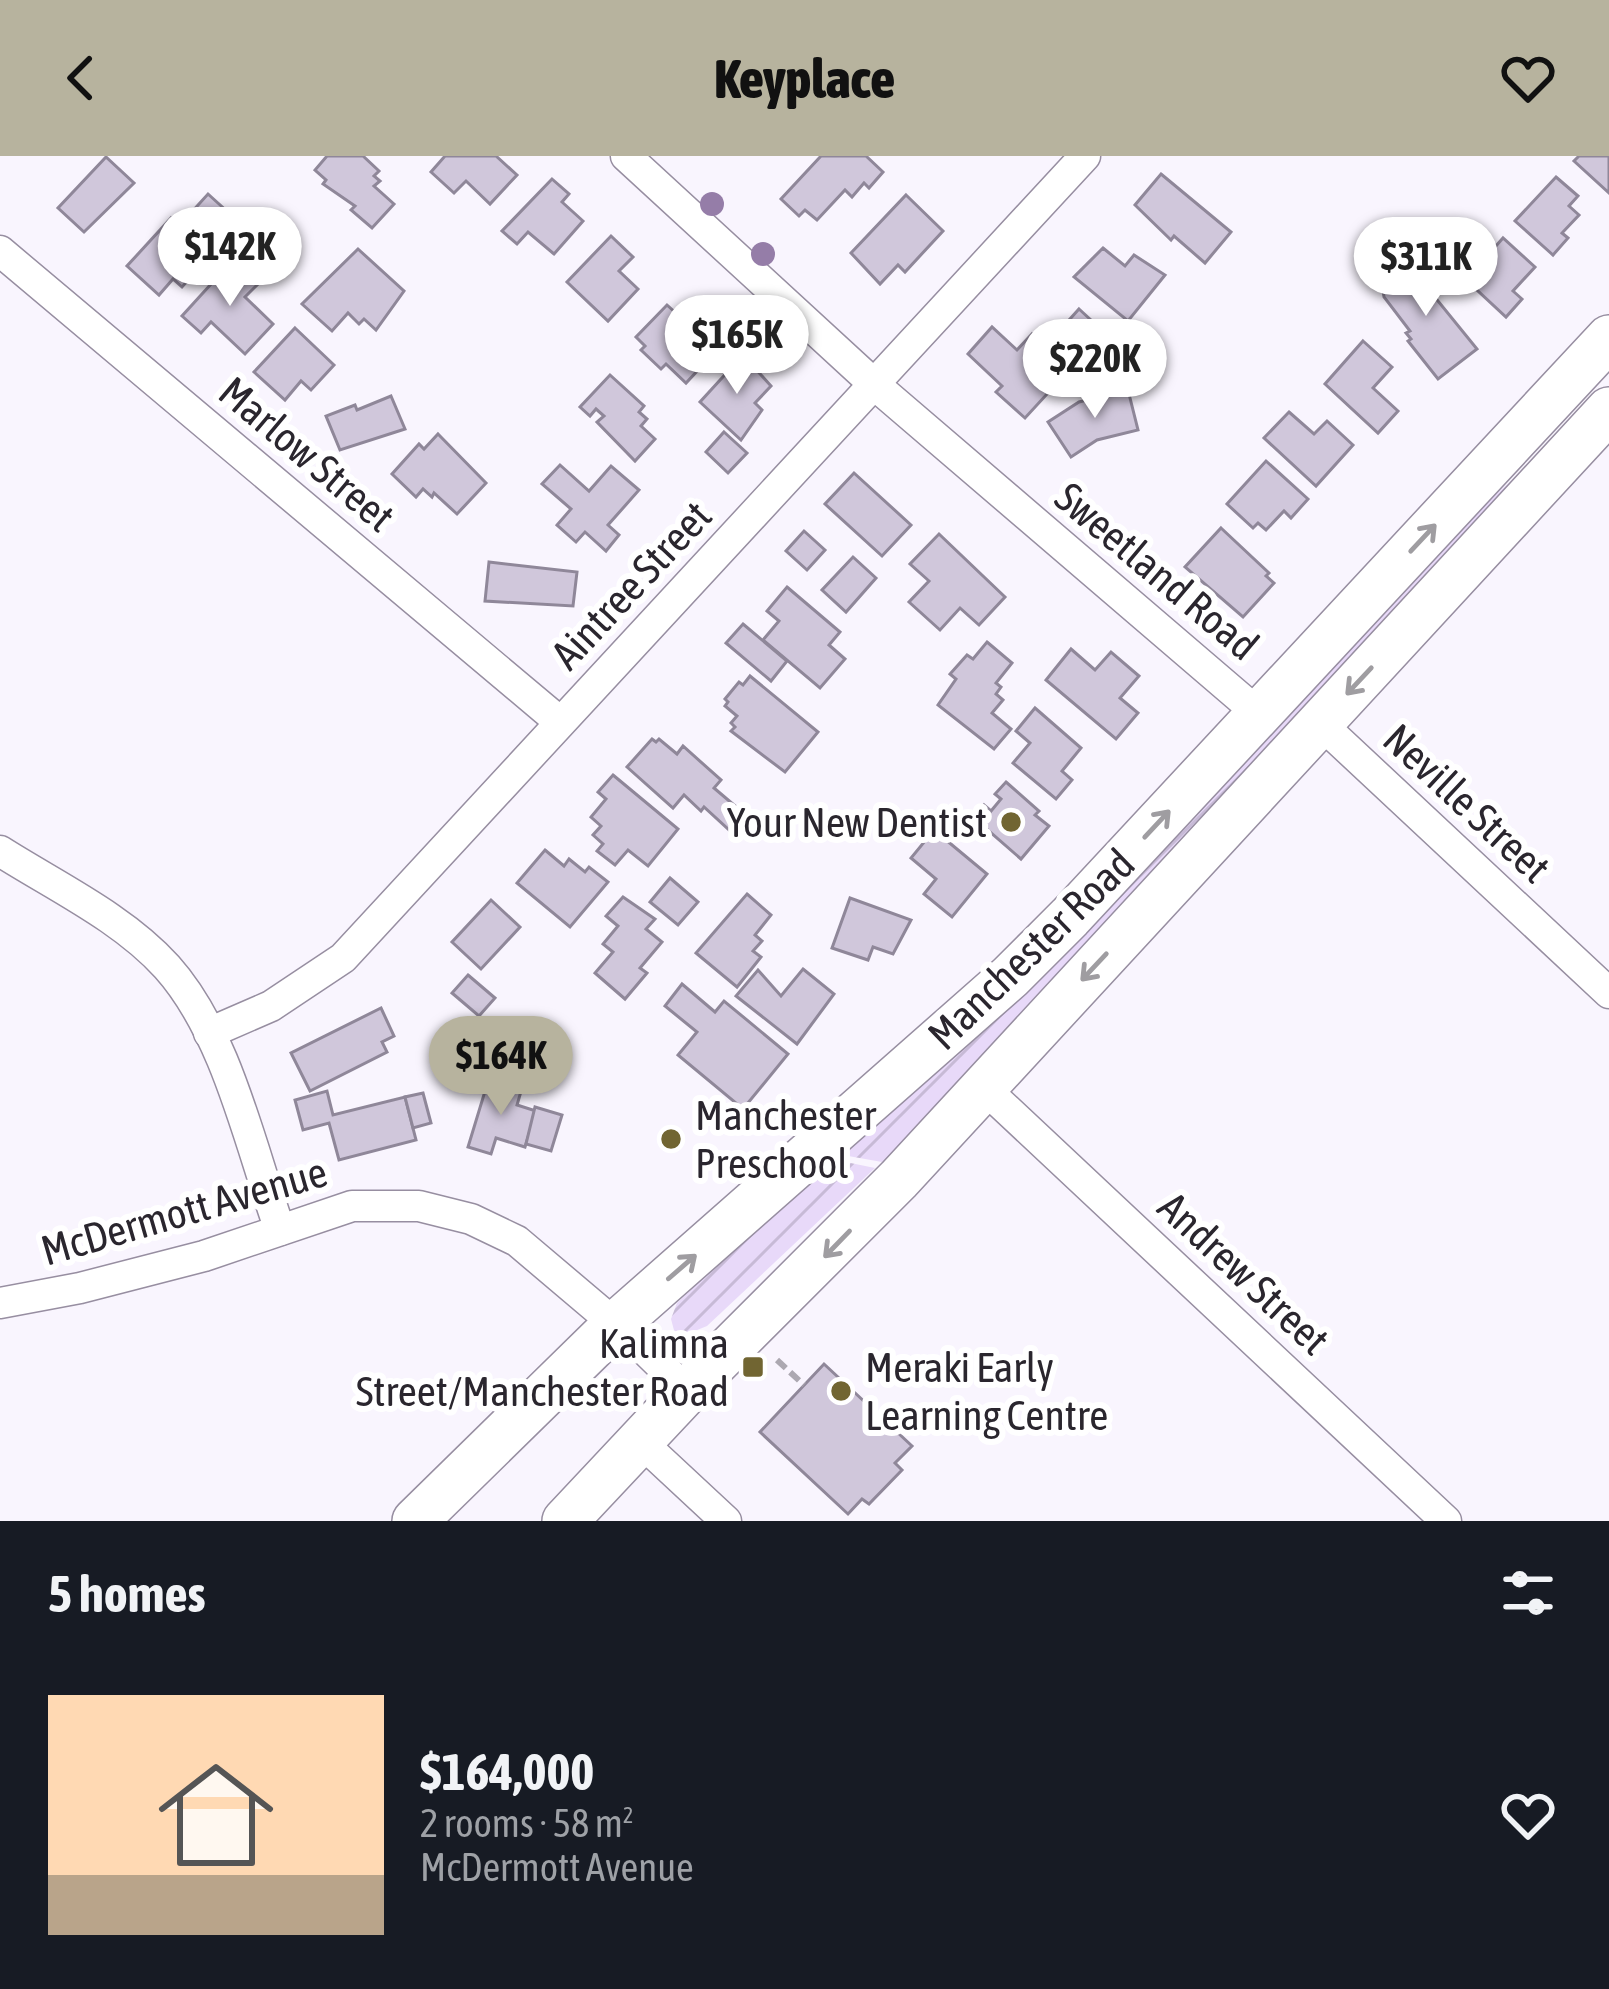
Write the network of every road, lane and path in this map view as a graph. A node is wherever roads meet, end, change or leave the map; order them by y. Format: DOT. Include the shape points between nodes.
graph roads {
  1 [pos="626,156"];
  2 [pos="1085,156"];
  3 [pos="0,250"];
  4 [pos="1609,338"];
  5 [pos="874,385"];
  6 [pos="1609,410"];
  7 [pos="1259,714"];
  8 [pos="560,722"];
  9 [pos="1320,723"];
  10 [pos="0,851"];
  11 [pos="1609,994"];
  12 [pos="209,1033"];
  13 [pos="983,1087"];
  14 [pos="280,1230"];
  15 [pos="0,1303"];
  16 [pos="615,1325"];
  17 [pos="777,1360"];
  18 [pos="804,1385"];
  19 [pos="687,1391"];
  20 [pos="640,1441"];
  21 [pos="415,1521"];
  22 [pos="566,1521"];
  23 [pos="726,1521"];
  24 [pos="1446,1521"];
  1 -- 5 [label="street, Sweetland Road"];
  2 -- 5 [label="street, Aintree Street"];
  3 -- 8 [label="street, Marlow Street"];
  7 -- 4 [label="main road, Manchester Road, one-way"];
  5 -- 7 [label="street, Sweetland Road"];
  5 -- 8 [label="street, Aintree Street"];
  6 -- 9 [label="main road, Manchester Road, one-way"];
  16 -- 7 [label="main road, Manchester Road, one-way" via="1010,977"];
  8 -- 12 [label="street, Aintree Street" via="343,958 271,1006"];
  9 -- 11 [label="street, Neville Street"];
  9 -- 13 [label="main road, Manchester Road, one-way"];
  10 -- 12 [label="street" via="137,940 180,984"];
  12 -- 14 [label="street"];
  13 -- 19 [label="main road, Manchester Road, one-way"];
  13 -- 24 [label="street, Andrew Street"];
  14 -- 15 [label="street, McDermott Avenue"];
  14 -- 16 [label="street, McDermott Avenue" via="352,1206 419,1206 471,1219 518,1241"];
  16 -- 19 [label="street, McDermott Avenue"];
  16 -- 21 [label="main road, Manchester Road"];
  17 -- 18 [label="path"];
  19 -- 20 [label="main road, Manchester Road"];
  20 -- 22 [label="main road, Manchester Road"];
  20 -- 23 [label="street"];
}
